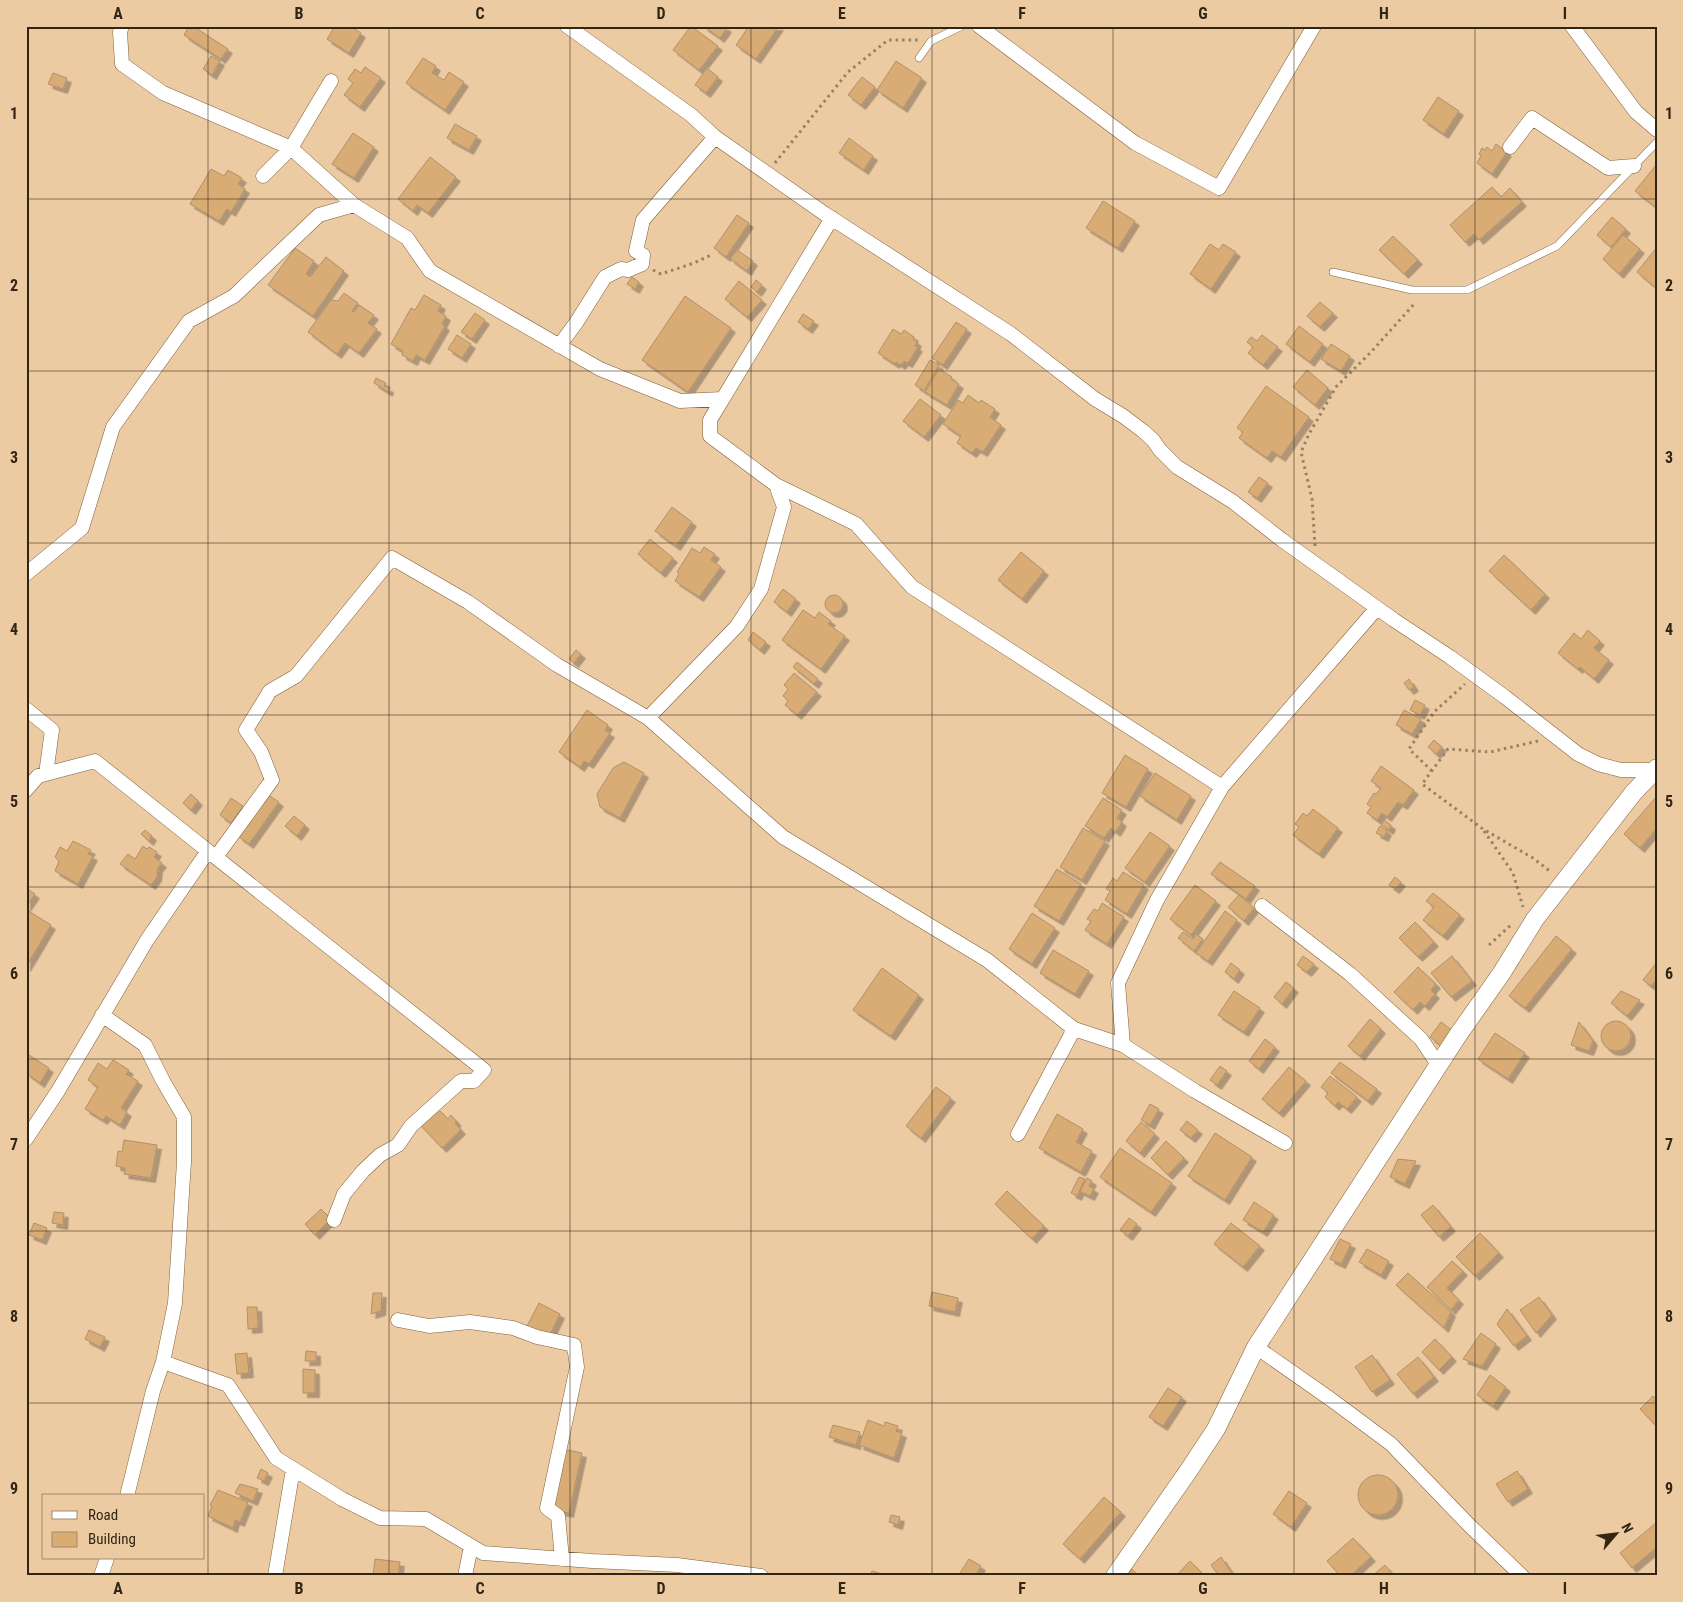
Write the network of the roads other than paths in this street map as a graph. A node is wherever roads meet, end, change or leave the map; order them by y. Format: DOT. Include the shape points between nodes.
graph roads {
  1 [pos="122,26"];
  2 [pos="567,26"];
  3 [pos="962,26"];
  4 [pos="979,26"];
  5 [pos="1314,26"];
  6 [pos="1572,26"];
  7 [pos="920,58"];
  8 [pos="331,81"];
  9 [pos="1657,130"];
  10 [pos="716,137"];
  11 [pos="1657,142"];
  12 [pos="1510,146"];
  13 [pos="291,148"];
  14 [pos="1634,166"];
  15 [pos="263,176"];
  16 [pos="354,205"];
  17 [pos="832,218"];
  18 [pos="1333,272"];
  19 [pos="559,346"];
  20 [pos="722,399"];
  21 [pos="776,485"];
  22 [pos="26,574"];
  23 [pos="1377,608"];
  24 [pos="26,709"];
  25 [pos="648,718"];
  26 [pos="1656,769"];
  27 [pos="1621,770"];
  28 [pos="46,774"];
  29 [pos="1222,788"];
  30 [pos="26,790"];
  31 [pos="1634,792"];
  32 [pos="212,854"];
  33 [pos="1262,906"];
  34 [pos="102,1015"];
  35 [pos="1074,1029"];
  36 [pos="1123,1045"];
  37 [pos="1439,1066"];
  38 [pos="1018,1134"];
  39 [pos="26,1139"];
  40 [pos="1285,1143"];
  41 [pos="334,1220"];
  42 [pos="398,1320"];
  43 [pos="1256,1348"];
  44 [pos="163,1362"];
  45 [pos="293,1469"];
  46 [pos="127,1494"];
  47 [pos="471,1546"];
  48 [pos="562,1559"];
  49 [pos="106,1560"];
  50 [pos="101,1576"];
  51 [pos="275,1576"];
  52 [pos="465,1576"];
  53 [pos="761,1576"];
  54 [pos="1115,1576"];
  55 [pos="1522,1576"];
  1 -- 13 [label="street" via="122,64 163,93"];
  2 -- 10 [label="street" via="691,115"];
  3 -- 7 [label="lane" via="931,40"];
  4 -- 5 [label="street" via="1135,143 1220,188"];
  6 -- 9 [label="street" via="1636,112"];
  8 -- 13 [label="street"];
  10 -- 17 [label="street"];
  10 -- 19 [label="street" via="643,220 636,251 643,255 642,264 628,270 620,269 604,278"];
  11 -- 14 [label="lane"];
  12 -- 14 [label="street" via="1532,118 1608,168"];
  13 -- 15 [label="street"];
  13 -- 16 [label="street"];
  14 -- 18 [label="lane" via="1557,246 1466,290 1412,290"];
  16 -- 19 [label="street" via="407,238 430,271"];
  16 -- 22 [label="street" via="319,215 234,296 189,321 113,427 82,528"];
  17 -- 20 [label="street"];
  17 -- 23 [label="street" via="1011,334 1095,399 1143,431 1177,467 1232,501"];
  19 -- 20 [label="street" via="600,369 680,402"];
  20 -- 21 [label="street" via="710,420 710,436"];
  21 -- 25 [label="street" via="784,507 761,589 737,626"];
  21 -- 29 [label="street" via="856,524 912,587"];
  23 -- 27 [label="street" via="1475,675 1578,754"];
  23 -- 29 [label="street"];
  24 -- 28 [label="street" via="52,730"];
  25 -- 32 [label="street" via="557,665 468,602 392,558 296,676 270,691 246,730 261,752 272,780"];
  25 -- 35 [label="street" via="783,837 988,960"];
  26 -- 27 [label="street"];
  26 -- 31 [label="street"];
  27 -- 31 [label="street"];
  28 -- 30 [label="street" via="38,776"];
  28 -- 32 [label="street" via="95,761"];
  29 -- 36 [label="street" via="1157,900 1118,983"];
  31 -- 37 [label="street" via="1535,919"];
  32 -- 34 [label="street" via="147,940"];
  32 -- 41 [label="street" via="484,1070 474,1081 461,1081 411,1126 398,1146 380,1155 363,1171 344,1194"];
  33 -- 37 [label="street" via="1350,974 1422,1039"];
  34 -- 39 [label="street"];
  34 -- 44 [label="street" via="145,1045 184,1117 176,1303"];
  35 -- 36 [label="street"];
  35 -- 38 [label="street"];
  36 -- 40 [label="street" via="1195,1092"];
  37 -- 43 [label="street"];
  42 -- 48 [label="street" via="430,1326 470,1322 513,1328 574,1345 577,1368 547,1508 558,1516"];
  43 -- 54 [label="street" via="1216,1429"];
  43 -- 55 [label="street" via="1391,1444"];
  44 -- 45 [label="street" via="228,1386 276,1458"];
  44 -- 46 [label="street"];
  45 -- 47 [label="street" via="380,1518 426,1519"];
  45 -- 51 [label="street"];
  47 -- 48 [label="street" via="483,1553"];
  47 -- 52 [label="street"];
  48 -- 53 [label="street" via="677,1565"];
  49 -- 50 [label="street"];
}
